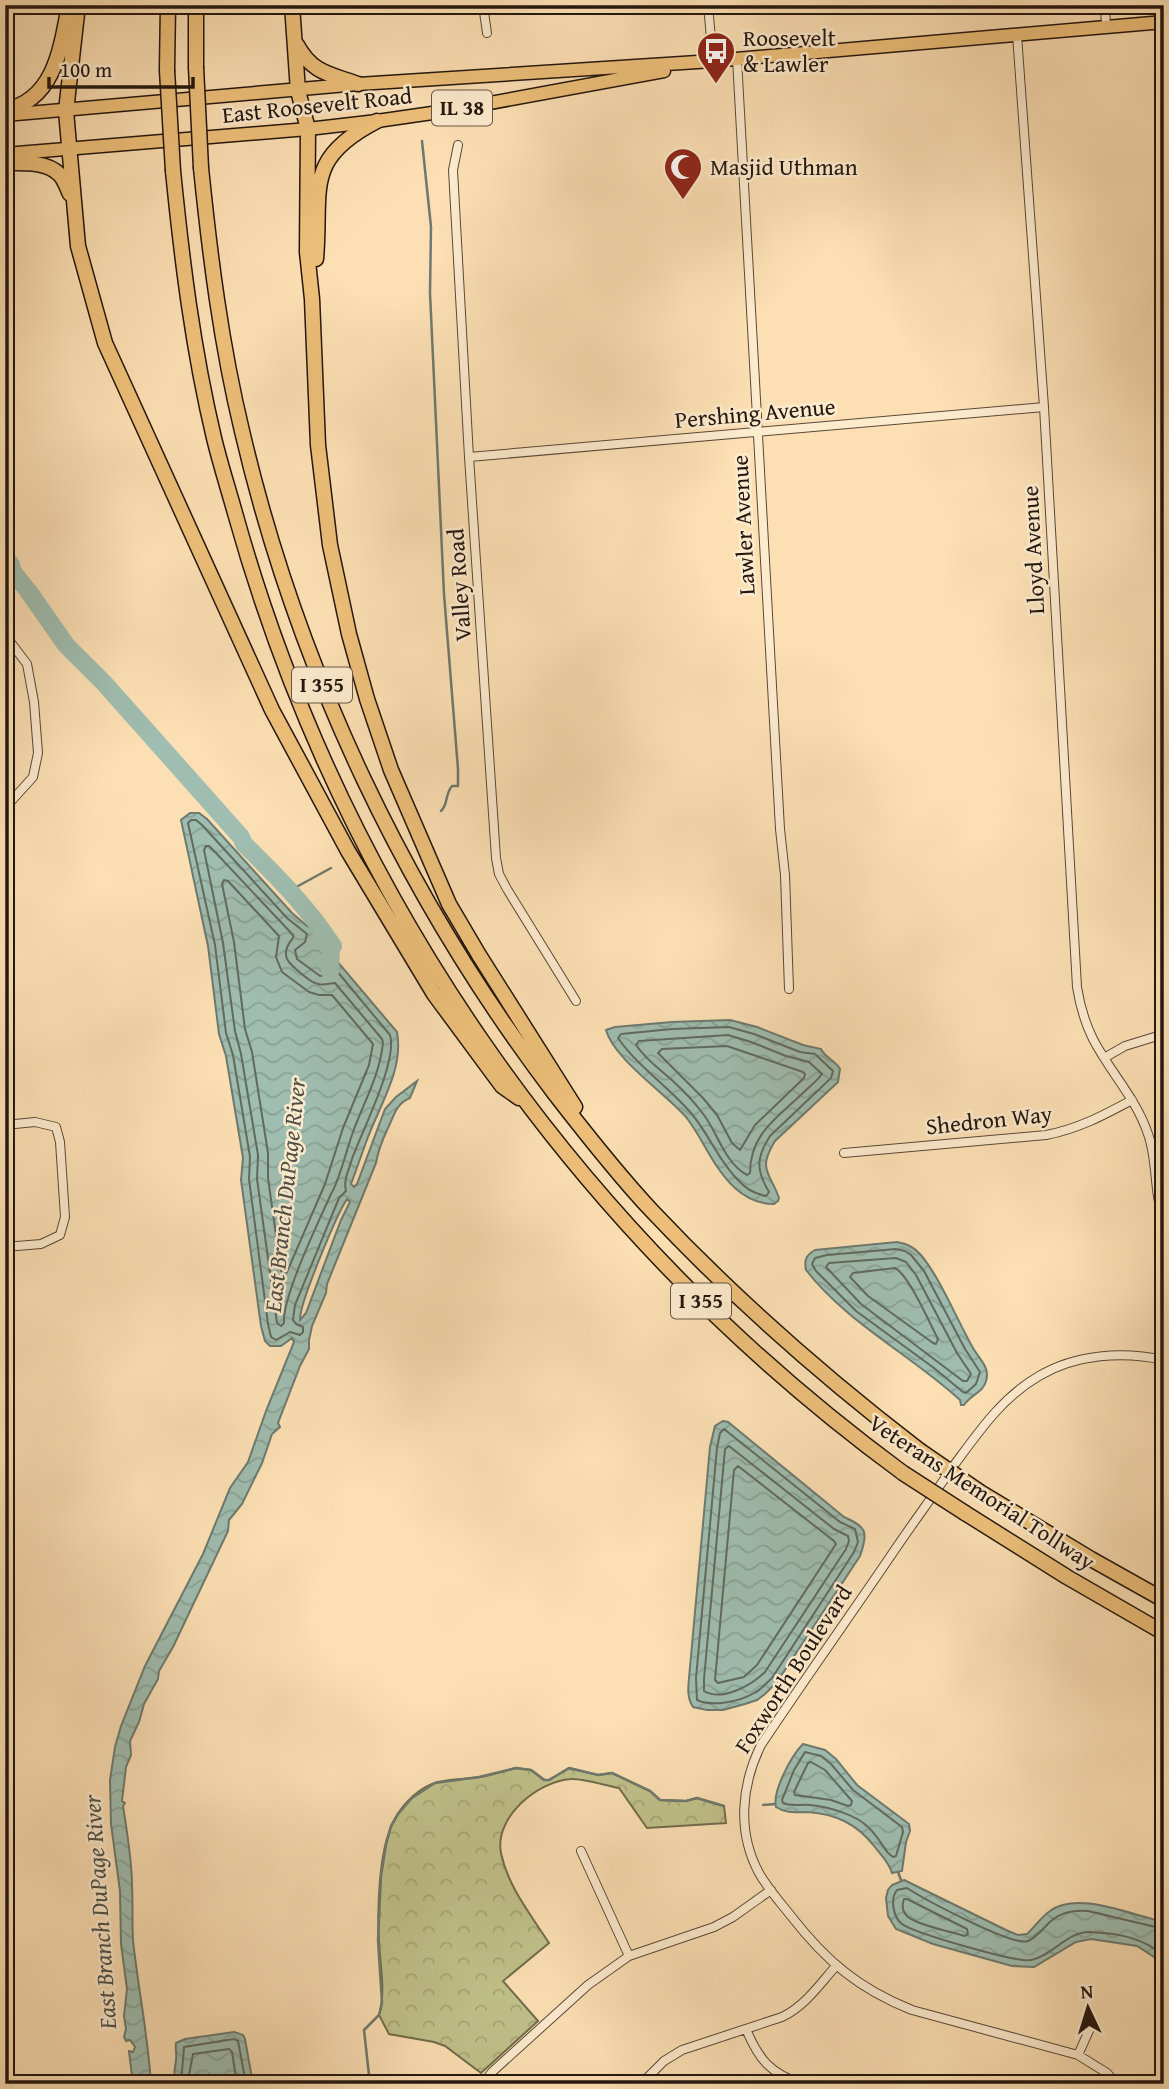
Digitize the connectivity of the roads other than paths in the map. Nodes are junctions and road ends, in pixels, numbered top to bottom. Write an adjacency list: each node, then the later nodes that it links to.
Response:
1 (69, 5): 18 (highway)
2 (78, 5): 19 (highway)
3 (168, 5): 39 (highway, Veterans Memorial Tollway / I 355, bridge)
4 (196, 5): 41 (highway, Veterans Memorial Tollway / I 355, bridge)
5 (292, 5): 13 (highway)
6 (483, 5): 11 (street)
7 (708, 5): 15 (street)
8 (1105, 5): 10 (street)
9 (1164, 22): 10 (main road, East Roosevelt Road / IL 38)
10 (1106, 27): 12 (main road, East Roosevelt Road / IL 38)
11 (487, 33)
12 (1017, 35): 14 (main road, East Roosevelt Road / IL 38); 29 (street, Lloyd Avenue)
13 (295, 39): 16 (highway); 17 (highway)
14 (737, 59): 15 (main road, East Roosevelt Road / IL 38); 30 (street, Lawler Avenue)
15 (713, 61): 16 (main road, East Roosevelt Road / IL 38); 21 (main road, East Roosevelt Road / IL 38)
16 (358, 84): 17 (main road, East Roosevelt Road / IL 38)
17 (298, 91): 19 (main road, East Roosevelt Road / IL 38); 22 (highway)
18 (5, 110)
19 (66, 111): 20 (main road, East Roosevelt Road / IL 38); 24 (highway)
20 (5, 115)
21 (377, 121): 22 (main road, East Roosevelt Road / IL 38); 28 (highway)
22 (308, 129): 24 (main road, East Roosevelt Road / IL 38); 28 (highway)
23 (458, 145): 31 (street, Valley Road)
24 (70, 150): 25 (main road, East Roosevelt Road / IL 38); 27 (highway)
25 (5, 153)
26 (5, 163): 27 (highway)
27 (74, 203): 39 (highway)
28 (312, 299): 41 (highway)
29 (1044, 407): 30 (street, Pershing Avenue); 37 (street, Lloyd Avenue)
30 (757, 432): 31 (street, Pershing Avenue); 34 (street, Lawler Avenue)
31 (469, 457): 35 (street, Valley Road)
32 (5, 635): 33 (street)
33 (5, 808)
34 (789, 989)
35 (576, 1001)
36 (1164, 1034): 37 (street)
37 (1104, 1058): 38 (street, Lloyd Avenue)
38 (1132, 1100): 42 (street, Shedron Way); 43 (street, Lloyd Avenue)
39 (526, 1103): 47 (highway, Veterans Memorial Tollway / I 355, bridge)
40 (5, 1125): 44 (street)
41 (593, 1142): 46 (highway, Veterans Memorial Tollway / I 355, bridge)
42 (844, 1153)
43 (1164, 1219)
44 (5, 1247)
45 (1164, 1360): 49 (street, Foxworth Boulevard)
46 (1164, 1600)
47 (1164, 1633)
48 (581, 1851): 50 (street)
49 (771, 1890): 50 (street); 51 (street, Foxworth Boulevard)
50 (629, 1956): 56 (street)
51 (836, 1966): 53 (street); 54 (street, Foxworth Boulevard)
52 (1092, 2024): 54 (street)
53 (746, 2029): 55 (street); 57 (street)
54 (1078, 2055): 58 (street, Foxworth Boulevard)
55 (645, 2082)
56 (483, 2084)
57 (802, 2084)
58 (1116, 2084)

